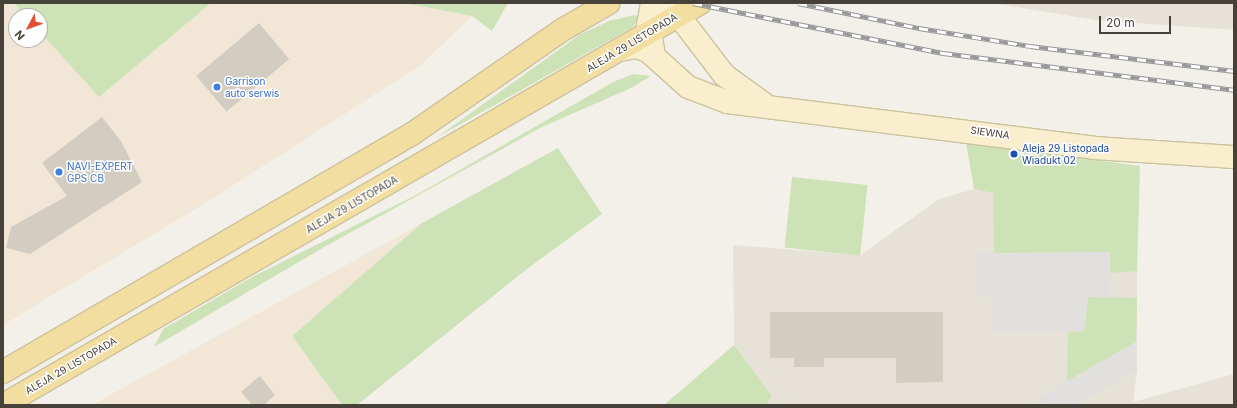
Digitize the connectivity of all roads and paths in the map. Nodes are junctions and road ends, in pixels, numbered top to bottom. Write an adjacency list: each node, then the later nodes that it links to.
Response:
1 (609, 3): 10 (main road)
2 (652, 3): 5 (street, SIEWNA)
3 (700, 3): 4 (main road, ALEJA 29 LISTOPADA)
4 (674, 9): 5 (main road, ALEJA 29 LISTOPADA); 8 (street, SIEWNA)
5 (649, 33): 6 (main road, ALEJA 29 LISTOPADA); 7 (street, SIEWNA)
6 (620, 50): 7 (street, SIEWNA); 11 (main road, ALEJA 29 LISTOPADA)
7 (657, 58): 8 (street, SIEWNA)
8 (769, 107): 9 (street, SIEWNA)
9 (1234, 157)
10 (3, 372)
11 (3, 405)

